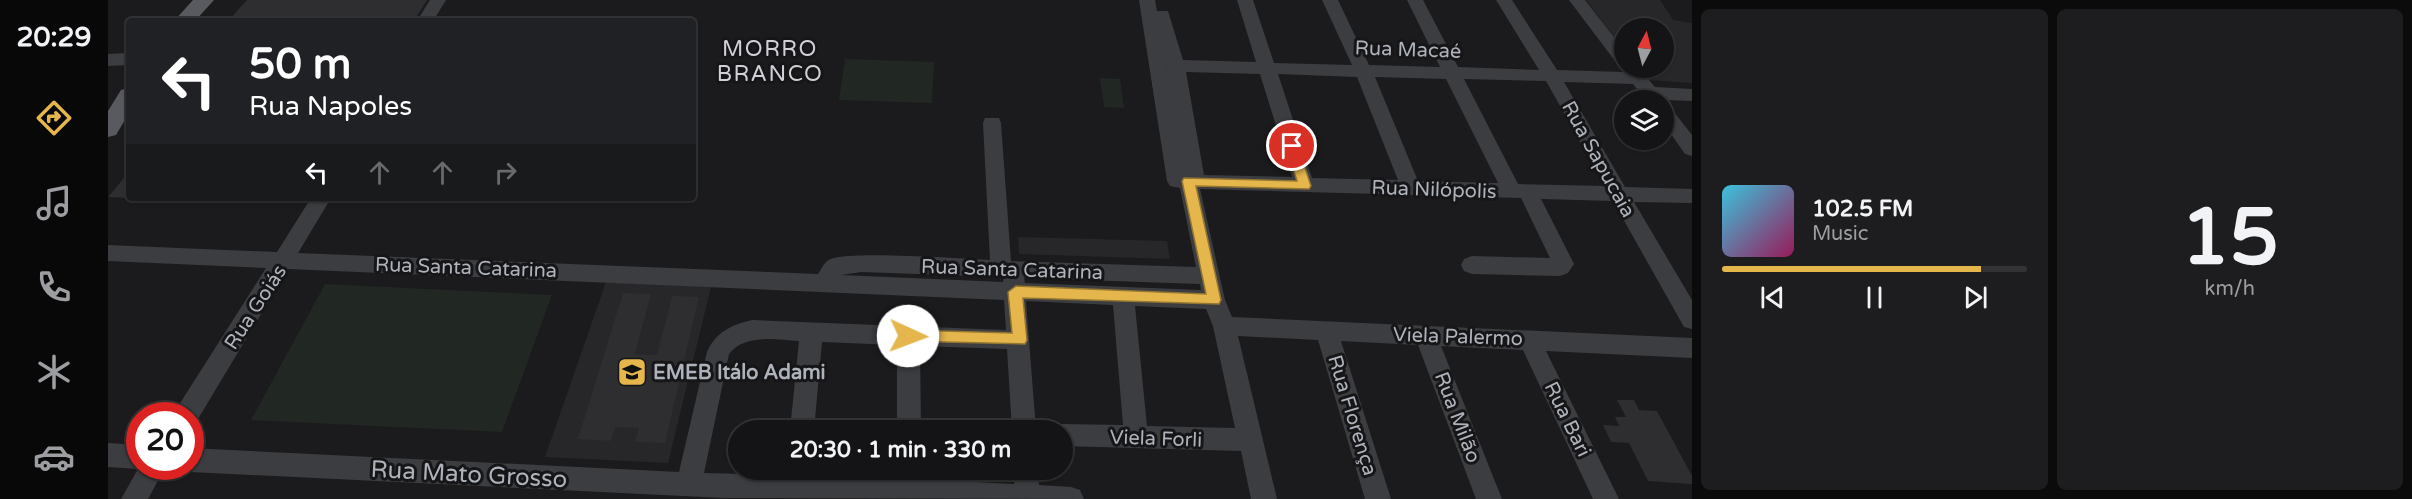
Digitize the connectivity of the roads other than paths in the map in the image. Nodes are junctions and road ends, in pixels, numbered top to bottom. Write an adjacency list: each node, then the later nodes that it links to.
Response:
1 (204, 0): 10 (main road)
2 (438, 0): 11 (street)
3 (1147, 0): 19 (street)
4 (1159, 0): 19 (street)
5 (1245, 0): 15 (street)
6 (1330, 0): 16 (street)
7 (1415, 0): 17 (street)
8 (1504, 0): 20 (street, Rua Sapucaia)
9 (1577, 0): 12 (street)
10 (187, 18)
11 (427, 18)
12 (1614, 48)
13 (126, 59): 14 (street)
14 (108, 60)
15 (1267, 67): 16 (street, Rua Macaé); 19 (street, Rua Macaé); 31 (street)
16 (1364, 70): 17 (street, Rua Macaé); 32 (street)
17 (1452, 73): 20 (street, Rua Macaé); 33 (street)
18 (1614, 73): 20 (street, Rua Macaé)
19 (1171, 75): 30 (street)
20 (1551, 75): 34 (street, Rua Sapucaia)
21 (1638, 78): 22 (street)
22 (1647, 90)
23 (1692, 95): 24 (street)
24 (1674, 96)
25 (126, 100): 28 (main road)
26 (992, 123): 40 (street)
27 (1674, 125): 29 (street)
28 (108, 129)
29 (1692, 149)
30 (1187, 181): 31 (street, Rua Nilópolis); 41 (street)
31 (1305, 186): 32 (street, Rua Nilópolis)
32 (1411, 188): 33 (street, Rua Nilópolis)
33 (1520, 191): 34 (street, Rua Nilópolis); 39 (street)
34 (1618, 194): 35 (street, Rua Nilópolis); 46 (street, Rua Sapucaia)
35 (1692, 196)
36 (319, 201): 38 (street, Rua Goiás)
37 (108, 253): 38 (street, Rua Santa Catarina)
38 (286, 259): 42 (street, Rua Santa Catarina); 55 (street, Rua Goiás)
39 (1472, 265)
40 (1007, 268): 41 (street, Rua Santa Catarina); 42 (street, Rua Santa Catarina); 43 (street)
41 (1209, 276): 45 (street)
42 (825, 282): 43 (street, Rua Santa Catarina)
43 (1016, 292): 44 (street, Rua Santa Catarina); 53 (street)
44 (1123, 295): 45 (street, Rua Santa Catarina); 60 (street)
45 (1214, 300): 47 (street)
46 (1692, 320)
47 (1224, 326): 48 (street, Viela Palermo); 61 (street)
48 (1327, 331): 51 (street, Viela Palermo); 76 (street, Rua Florença)
49 (811, 333): 50 (street); 56 (street); 69 (street)
50 (908, 336): 53 (street); 57 (street)
51 (1426, 336): 52 (street, Viela Palermo); 77 (street, Rua Milão)
52 (1529, 339): 54 (street, Viela Palermo); 78 (street, Rua Bari)
53 (1020, 340): 58 (street)
54 (1692, 348)
55 (195, 402)
56 (803, 420)
57 (909, 420)
58 (1024, 420)
59 (1073, 435): 60 (street, Viela Forli)
60 (1136, 437): 61 (street, Viela Forli)
61 (1250, 440): 75 (street)
62 (108, 455): 63 (street)
63 (126, 456)
64 (204, 461): 70 (street, Rua Mato Grosso)
65 (146, 480): 73 (street)
66 (792, 480): 71 (street, Rua Mato Grosso)
67 (910, 480): 72 (street, Rua Mato Grosso)
68 (1026, 480): 72 (street)
69 (689, 484): 70 (street, Rua Mato Grosso); 71 (street, Rua Mato Grosso)
70 (658, 491)
71 (723, 493)
72 (1027, 498): 74 (street, Rua Mato Grosso)
73 (134, 499)
74 (1071, 499)
75 (1264, 499)
76 (1378, 499)
77 (1489, 499)
78 (1606, 499)

